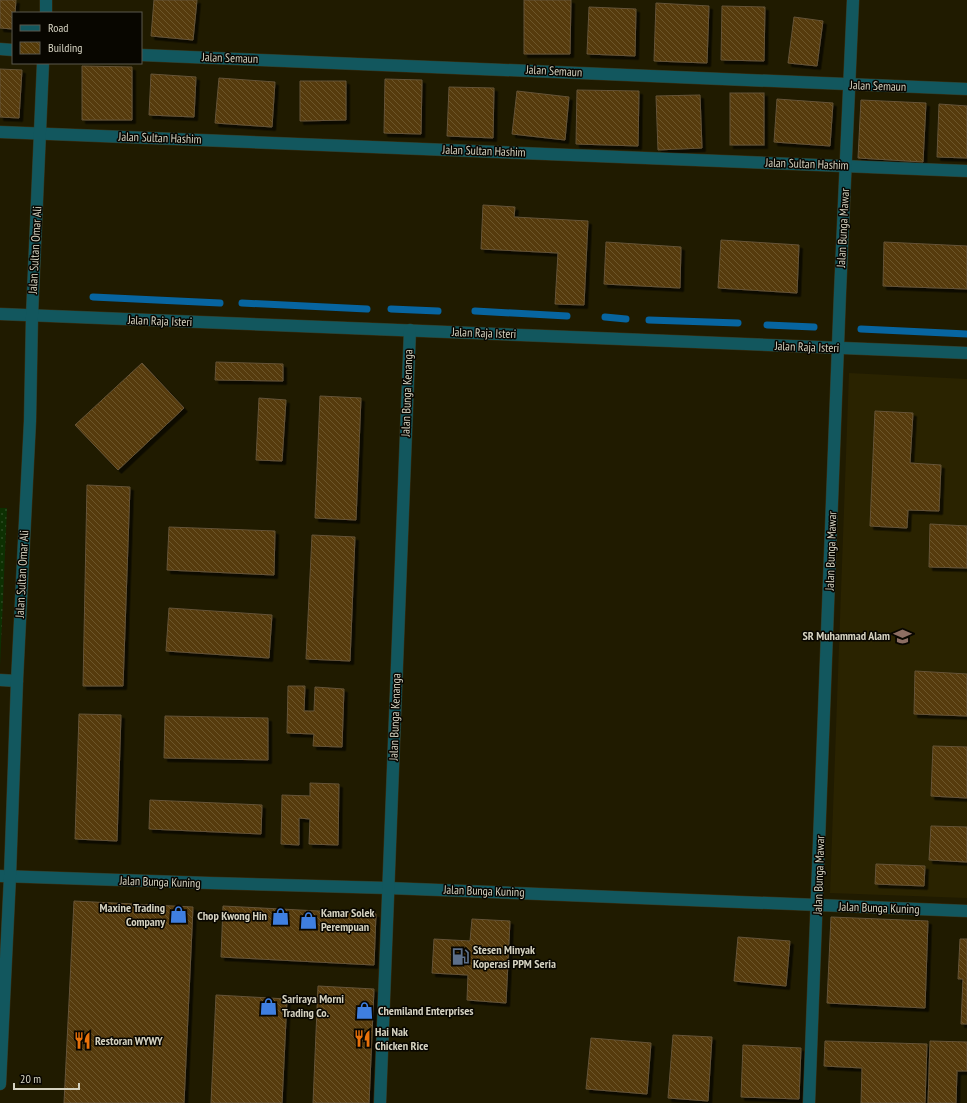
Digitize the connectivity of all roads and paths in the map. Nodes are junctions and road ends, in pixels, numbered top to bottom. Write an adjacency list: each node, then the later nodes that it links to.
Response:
1 (46, 0): 3 (street)
2 (853, 0): 8 (street, Jalan Bunga Mawar)
3 (46, 12)
4 (0, 49): 5 (street)
5 (12, 50)
6 (142, 55): 8 (street, Jalan Semaun)
7 (43, 64): 11 (street, Jalan Sultan Omar Ali)
8 (850, 85): 9 (street, Jalan Semaun); 12 (street, Jalan Bunga Mawar)
9 (967, 89)
10 (0, 132): 11 (street, Jalan Sultan Hashim)
11 (40, 133): 12 (street, Jalan Sultan Hashim); 15 (street, Jalan Sultan Omar Ali)
12 (846, 166): 13 (street, Jalan Sultan Hashim); 17 (street, Jalan Bunga Mawar)
13 (967, 171)
14 (0, 314): 15 (street, Jalan Raja Isteri)
15 (32, 316): 16 (street, Jalan Raja Isteri); 20 (street, Jalan Sultan Omar Ali)
16 (410, 330): 17 (street, Jalan Raja Isteri); 22 (street, Jalan Bunga Kenanga)
17 (838, 348): 18 (street, Jalan Raja Isteri); 23 (street, Jalan Bunga Mawar)
18 (967, 353)
19 (0, 680): 20 (street)
20 (17, 681): 21 (street, Jalan Sultan Omar Ali)
21 (5, 876): 22 (street, Jalan Bunga Kuning); 25 (street, Jalan Sultan Omar Ali)
22 (388, 888): 23 (street, Jalan Bunga Kuning); 26 (street, Jalan Bunga Kenanga)
23 (818, 905): 24 (street, Jalan Bunga Kuning); 27 (street, Jalan Bunga Mawar)
24 (967, 911)
25 (0, 1084)
26 (380, 1103)
27 (809, 1103)

